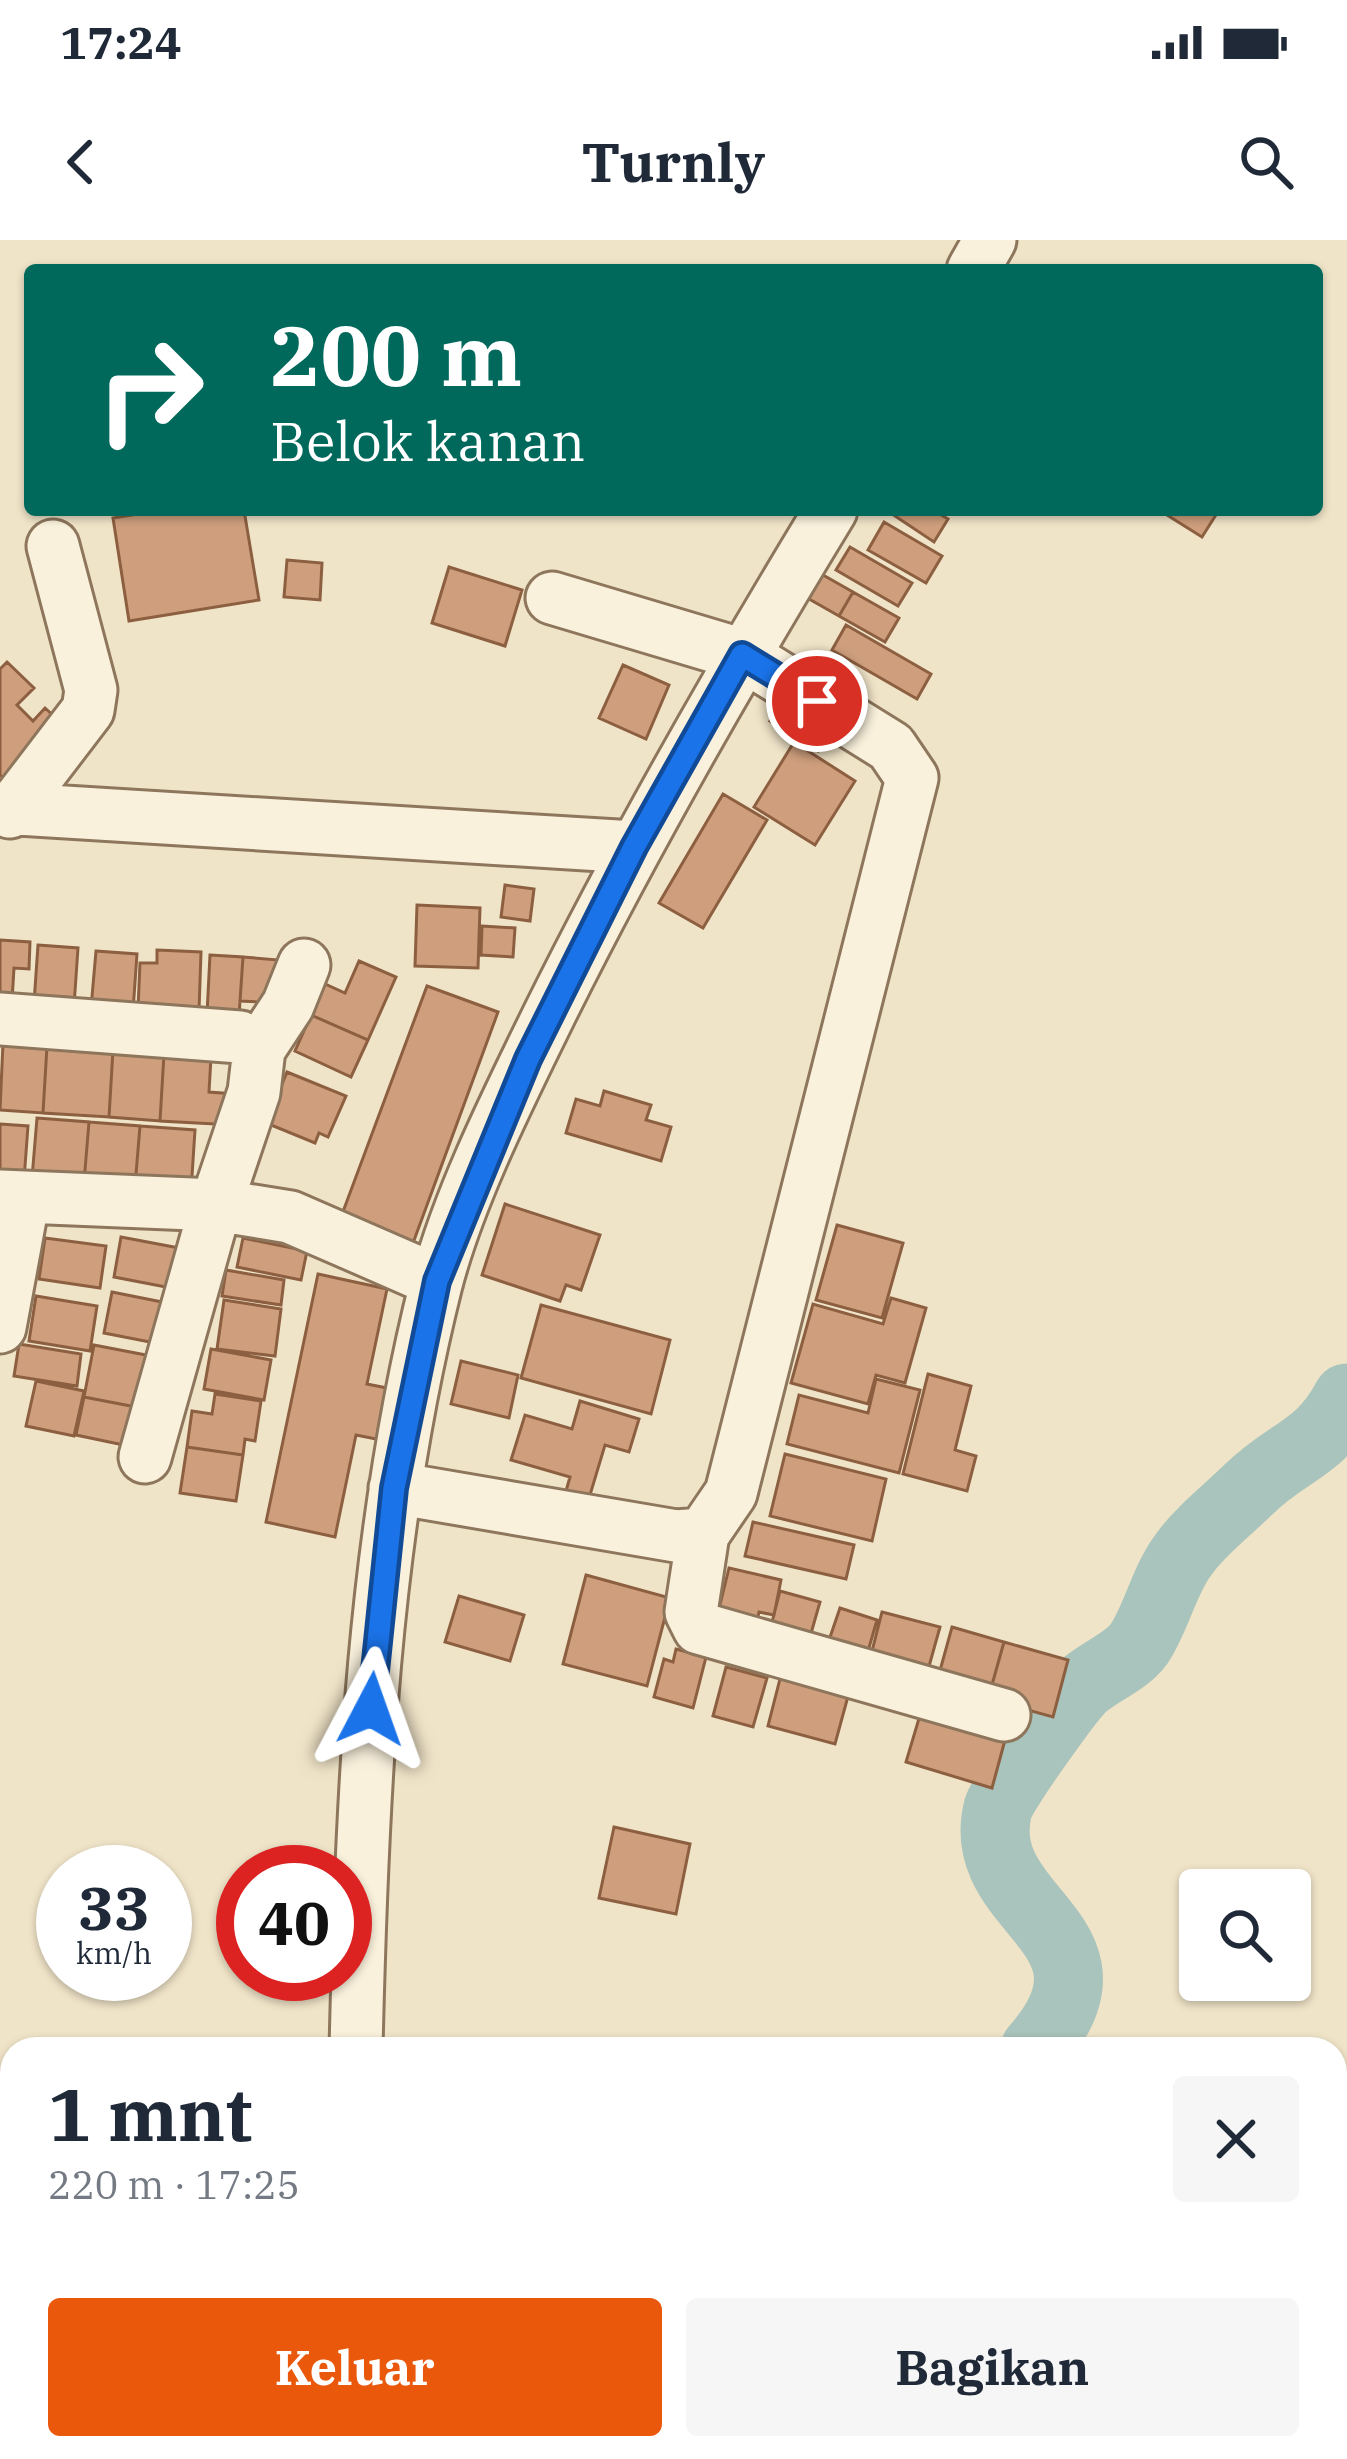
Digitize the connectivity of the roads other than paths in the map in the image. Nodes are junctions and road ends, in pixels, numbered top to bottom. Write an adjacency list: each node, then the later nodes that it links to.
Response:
1 (827, 516): 4 (street)
2 (52, 546): 5 (street)
3 (552, 598): 4 (street)
4 (742, 655): 6 (street); 16 (street)
5 (5, 810): 6 (street)
6 (634, 847): 12 (street)
7 (304, 965): 9 (street)
8 (0, 1019): 9 (street)
9 (259, 1049): 11 (street)
10 (12, 1196): 11 (street); 13 (street)
11 (216, 1205): 12 (street); 14 (street)
12 (437, 1281): 15 (street)
13 (0, 1328)
14 (145, 1457)
15 (394, 1488): 16 (street); 18 (street)
16 (703, 1534): 17 (street)
17 (1004, 1715)
18 (357, 2037)

